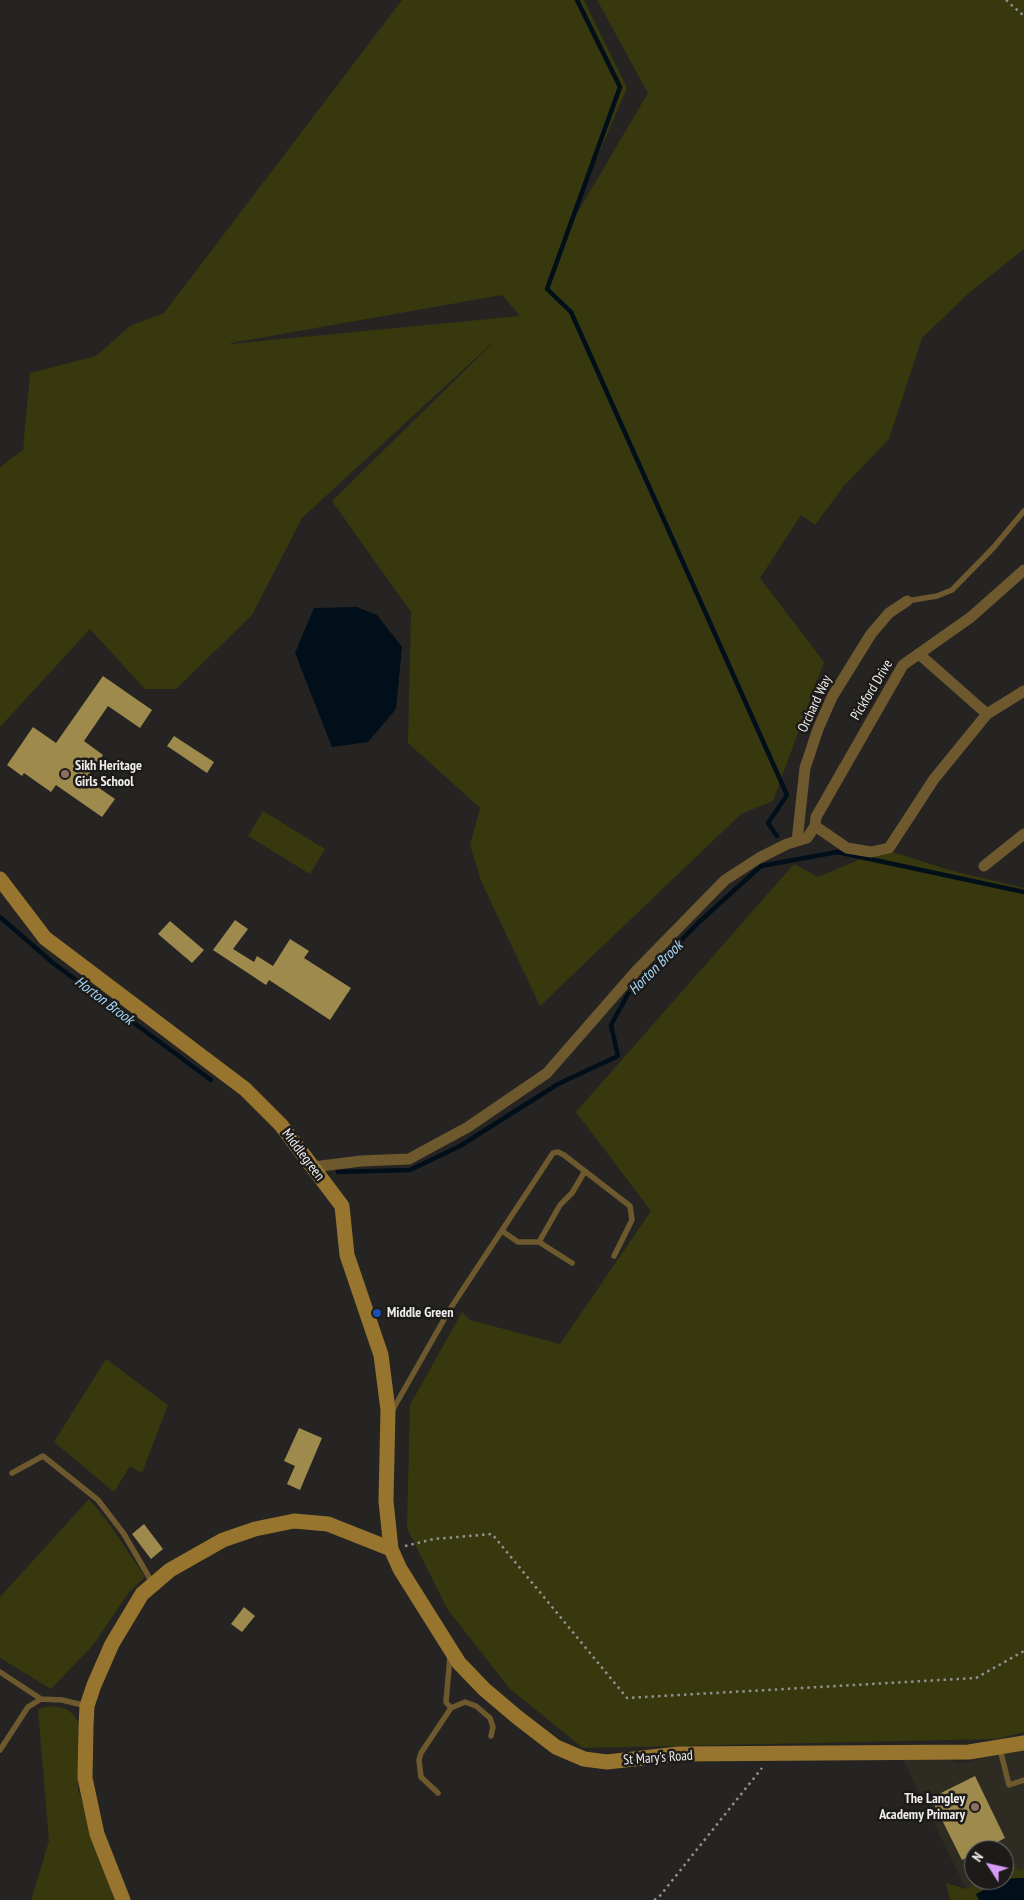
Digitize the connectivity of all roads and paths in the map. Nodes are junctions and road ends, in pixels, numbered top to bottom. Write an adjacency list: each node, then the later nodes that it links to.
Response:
1 (1006, 0): 2 (path)
2 (1024, 16)
3 (1024, 511): 5 (lane)
4 (1024, 570): 6 (street, Pickford Drive)
5 (907, 601): 11 (street, Orchard Way)
6 (918, 654): 8 (street); 9 (street, Pickford Drive)
7 (1024, 691): 8 (street)
8 (987, 714): 9 (street)
9 (815, 826): 11 (street, Pickford Drive)
10 (1024, 834): 12 (street)
11 (802, 839): 14 (street)
12 (984, 866)
13 (0, 879): 14 (street, Middlegreen)
14 (312, 1168): 20 (street, Middlegreen)
15 (585, 1171): 16 (lane); 17 (lane); 18 (lane)
16 (502, 1231): 17 (lane); 20 (lane)
17 (539, 1242): 19 (lane)
18 (614, 1256)
19 (572, 1263)
20 (388, 1419): 22 (street, Middlegreen)
21 (12, 1473): 23 (lane)
22 (391, 1549): 23 (street); 24 (street, St Mary's Road); 25 (path)
23 (153, 1584): 28 (street)
24 (450, 1651): 29 (lane); 34 (street, St Mary's Road)
25 (1024, 1651)
26 (0, 1672): 27 (lane)
27 (41, 1699): 28 (lane); 33 (lane)
28 (88, 1706): 37 (street)
29 (451, 1708): 30 (lane); 36 (lane)
30 (491, 1736)
31 (1024, 1743): 32 (street, St Mary's Road)
32 (1000, 1749): 34 (street, St Mary's Road); 35 (lane)
33 (0, 1750)
34 (773, 1754): 38 (path)
35 (1024, 1780)
36 (438, 1793)
37 (124, 1900)
38 (654, 1900)

